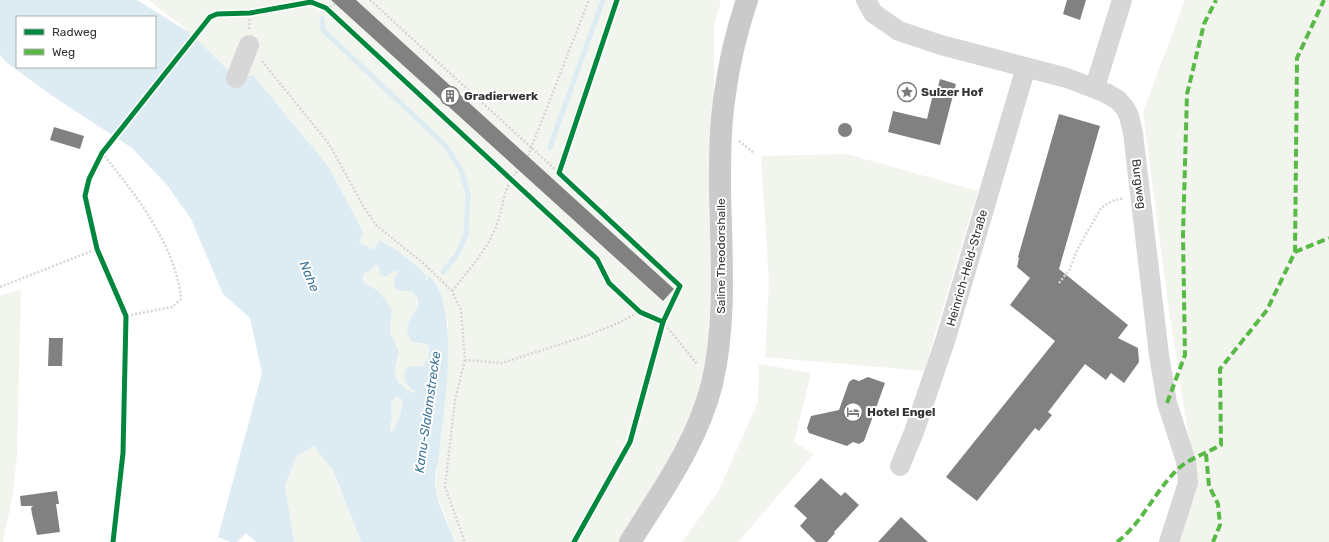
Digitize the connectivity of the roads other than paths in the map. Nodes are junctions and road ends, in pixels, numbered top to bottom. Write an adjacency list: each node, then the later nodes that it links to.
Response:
1 (747, 0): 9 (main road, Saline Theodorshalle)
2 (866, 0): 5 (street, Burgweg)
3 (1122, 0): 7 (street)
4 (249, 46): 6 (street)
5 (1026, 67): 7 (street, Burgweg); 8 (street, Heinrich-Held-Straße)
6 (236, 78)
7 (1094, 87): 10 (street, Burgweg)
8 (900, 466)
9 (630, 542)
10 (1170, 542)

